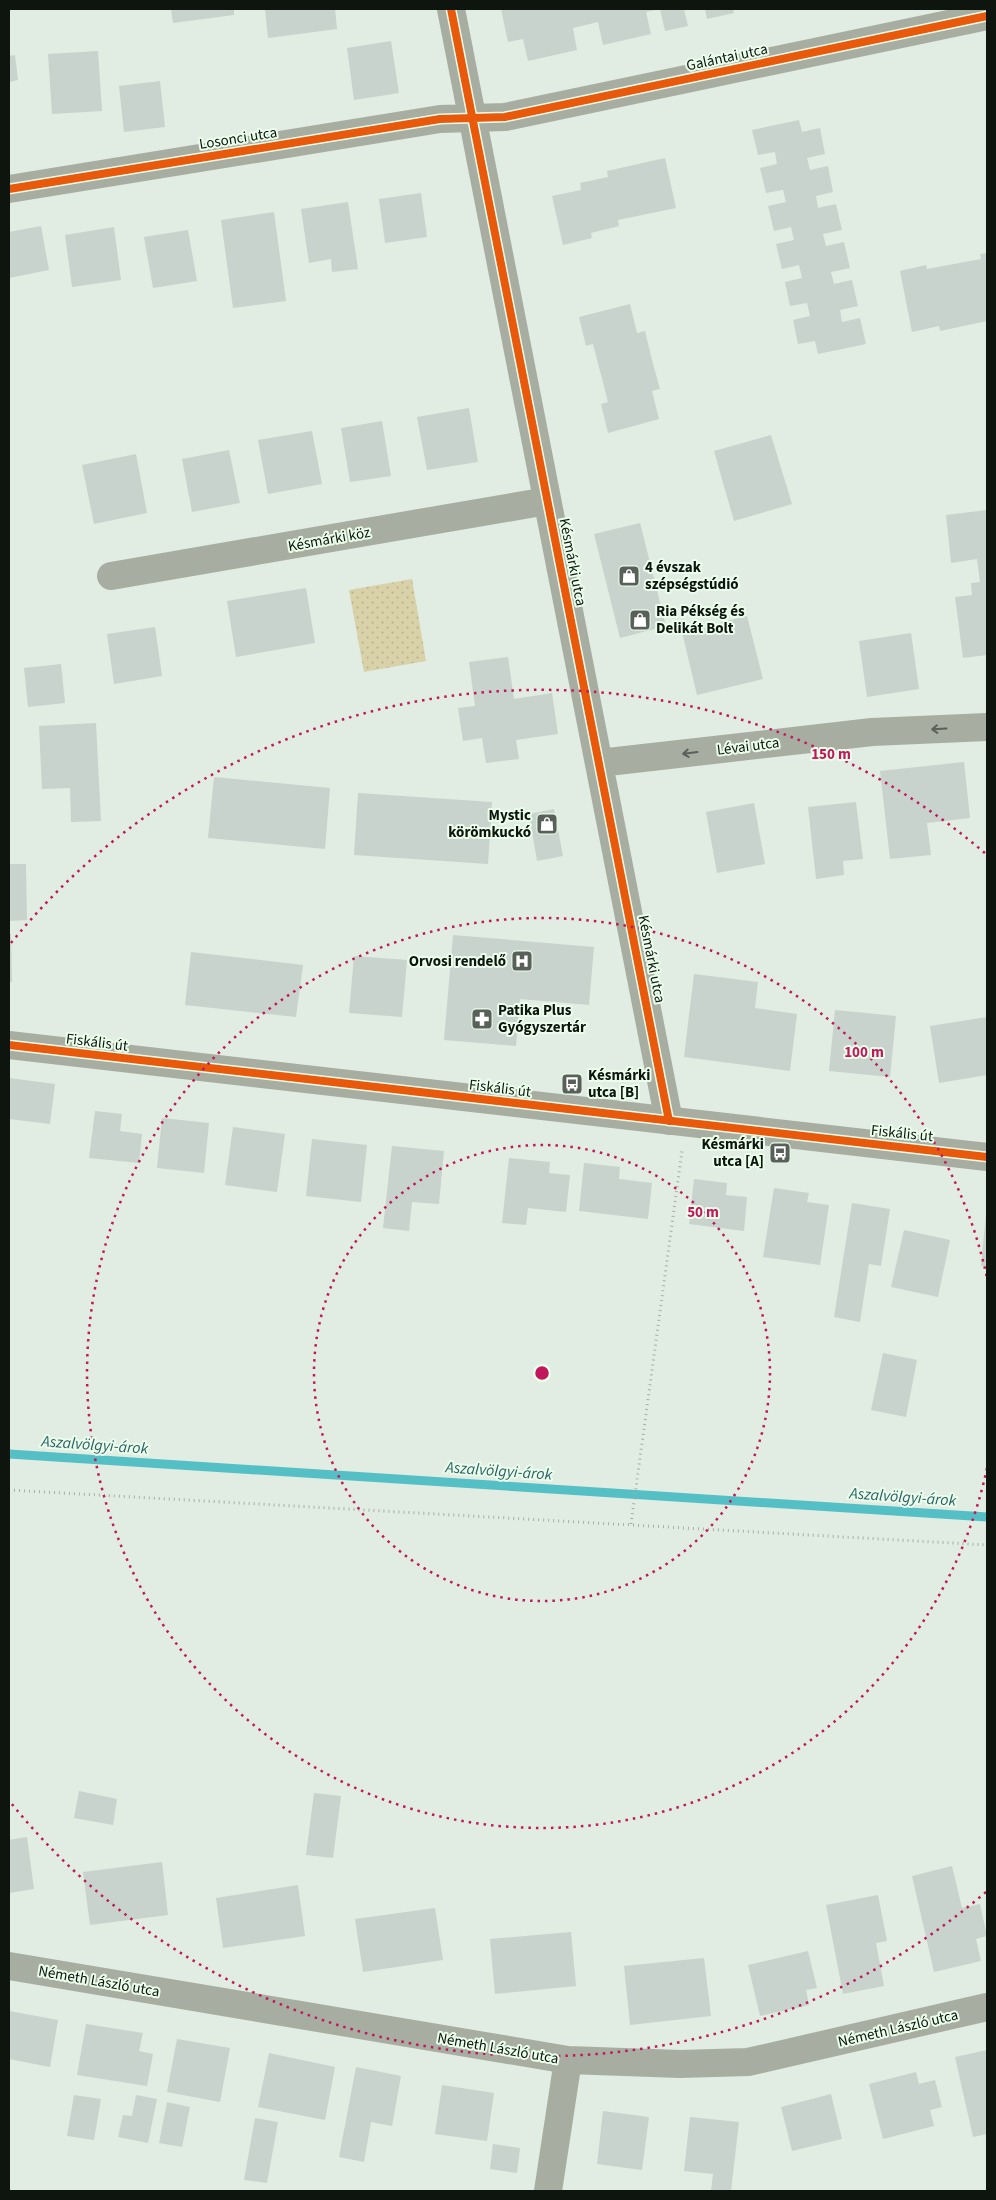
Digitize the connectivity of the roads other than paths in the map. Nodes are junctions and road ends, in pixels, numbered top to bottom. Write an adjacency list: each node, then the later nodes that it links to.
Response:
1 (451, 9): 3 (street, Késmárki utca)
2 (987, 16): 3 (street, Galántai utca)
3 (471, 118): 4 (street, Losonci utca); 5 (street, Késmárki utca)
4 (9, 189)
5 (547, 501): 6 (street, Késmárki köz); 8 (street, Késmárki utca)
6 (111, 576)
7 (987, 726): 8 (street, Lévai utca, one-way to 8)
8 (599, 763): 10 (street, Késmárki utca)
9 (9, 1045): 10 (street, Fiskális út)
10 (678, 1122): 11 (street, Fiskális út)
11 (987, 1157)
12 (9, 1966): 14 (street, Németh László utca)
13 (987, 2007): 14 (street, Németh László utca)
14 (568, 2060): 15 (street)
15 (548, 2191)

